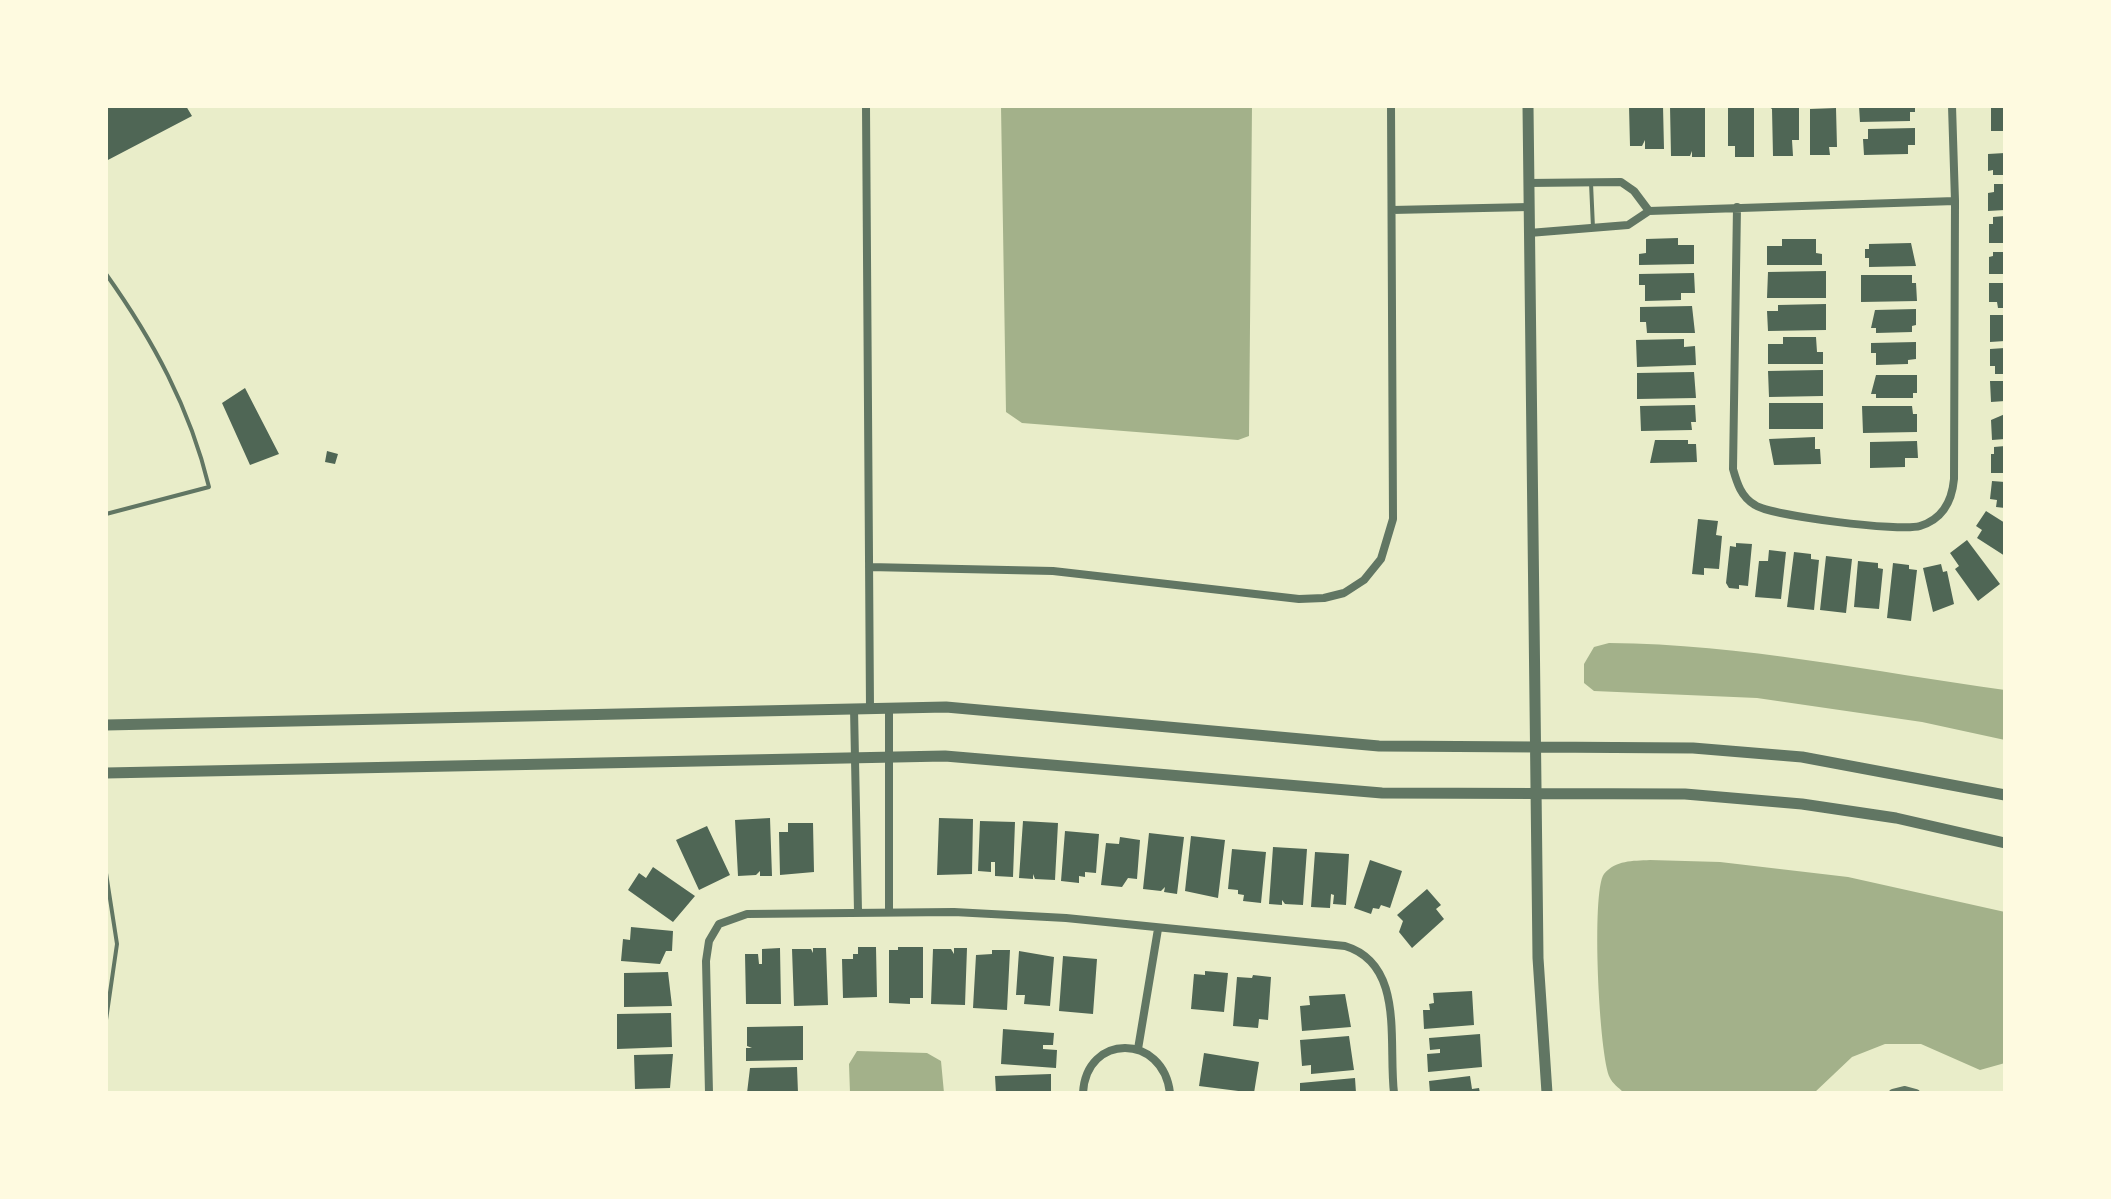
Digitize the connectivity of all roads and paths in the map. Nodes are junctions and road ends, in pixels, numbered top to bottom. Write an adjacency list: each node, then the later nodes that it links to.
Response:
1 (866, 106): 16 (street)
2 (1391, 106): 10 (street)
3 (1528, 106): 5 (street)
4 (1952, 106): 7 (street)
5 (1528, 183): 6 (street); 8 (street)
6 (1591, 183): 11 (street); 12 (lane)
7 (1955, 201): 9 (street); 9 (street)
8 (1529, 207): 10 (street); 13 (street)
9 (1737, 207): 11 (street)
10 (1392, 210): 16 (street)
11 (1649, 211): 12 (street)
12 (1593, 228): 13 (street)
13 (1529, 233): 21 (street)
14 (106, 274): 15 (lane)
15 (106, 514)
16 (869, 567): 18 (street)
17 (854, 708): 18 (street); 20 (street); 23 (street)
18 (870, 708): 19 (street)
19 (889, 708): 21 (street); 22 (street)
20 (106, 725)
21 (1535, 747): 25 (street); 26 (street)
22 (889, 755): 23 (street); 25 (street); 30 (street)
23 (856, 756): 24 (street); 29 (street)
24 (106, 773)
25 (1536, 793): 27 (street); 40 (street)
26 (2005, 795)
27 (2005, 843)
28 (106, 873): 31 (lane)
29 (858, 912): 30 (street); 36 (street)
30 (889, 912): 32 (street)
31 (114, 925): 33 (lane); 34 (lane)
32 (1158, 929): 35 (street); 39 (street)
33 (106, 930)
34 (106, 1020)
35 (1138, 1049): 37 (street); 38 (street)
36 (709, 1093)
37 (1083, 1093)
38 (1170, 1093)
39 (1394, 1093)
40 (1547, 1093)
41 (1893, 1093): 42 (street)
42 (1916, 1093)

